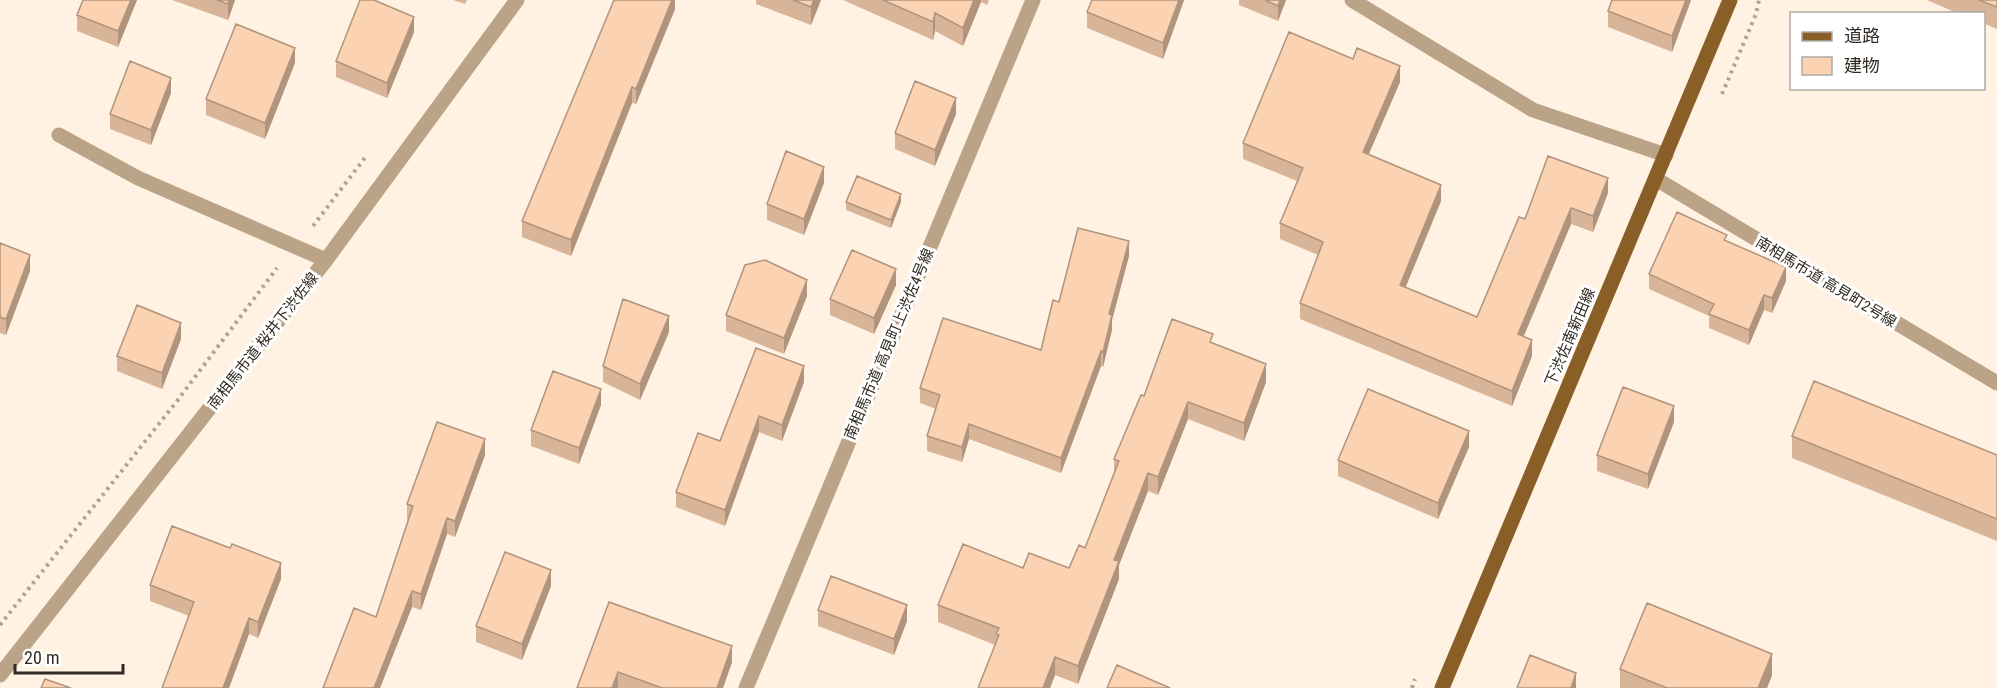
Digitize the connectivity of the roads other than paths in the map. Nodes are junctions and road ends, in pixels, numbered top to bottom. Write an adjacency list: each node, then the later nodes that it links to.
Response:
1 (517, 0): 8 (street, 南相馬市道 桜井下渋佐線)
2 (1033, 0): 11 (street, 南相馬市道 高見町上渋佐4号線)
3 (1352, 0): 6 (street)
4 (1730, 0): 6 (main road, 下渋佐南新田線)
5 (59, 135): 8 (street)
6 (1666, 155): 7 (main road, 下渋佐南新田線)
7 (1656, 179): 9 (street, 南相馬市道 高見町2号線); 12 (main road, 下渋佐南新田線)
8 (326, 260): 10 (street, 南相馬市道 桜井下渋佐線)
9 (1997, 383)
10 (0, 675)
11 (746, 688)
12 (1442, 688)

